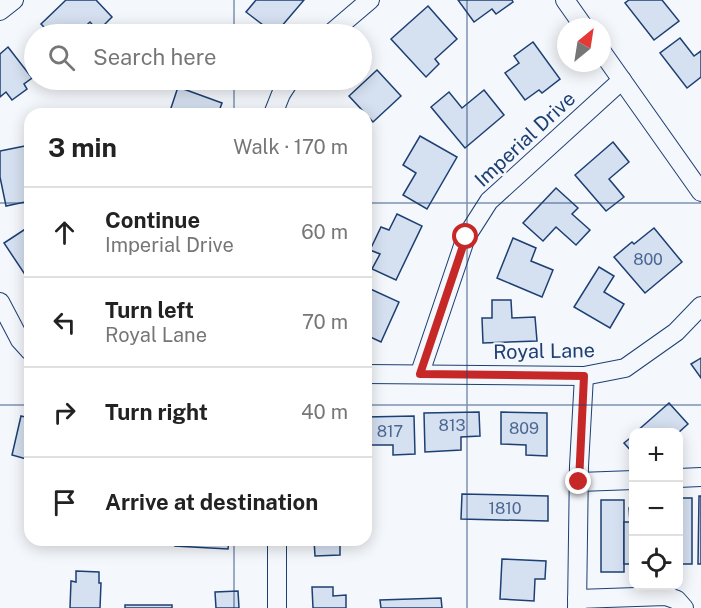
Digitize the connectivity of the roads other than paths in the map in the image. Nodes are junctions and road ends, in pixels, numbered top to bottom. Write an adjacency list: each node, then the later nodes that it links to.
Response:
1 (14, 0): 4 (street)
2 (370, 0): 6 (street)
3 (565, 0): 5 (street)
4 (0, 11)
5 (578, 18)
6 (342, 24)
7 (611, 65): 8 (street)
8 (622, 80): 11 (street); 16 (street, Imperial Drive)
9 (284, 90): 10 (street)
10 (275, 108)
11 (701, 192)
12 (0, 302): 14 (street)
13 (701, 306): 17 (street, Royal Lane)
14 (24, 344)
15 (372, 374): 16 (street, Royal Lane)
16 (420, 374): 17 (street, Royal Lane)
17 (584, 376): 21 (street)
18 (701, 477): 19 (street)
19 (683, 478)
20 (629, 480): 21 (street)
21 (579, 482): 23 (street)
22 (277, 546): 24 (street)
23 (577, 603): 25 (street)
24 (277, 608)
25 (684, 608)

